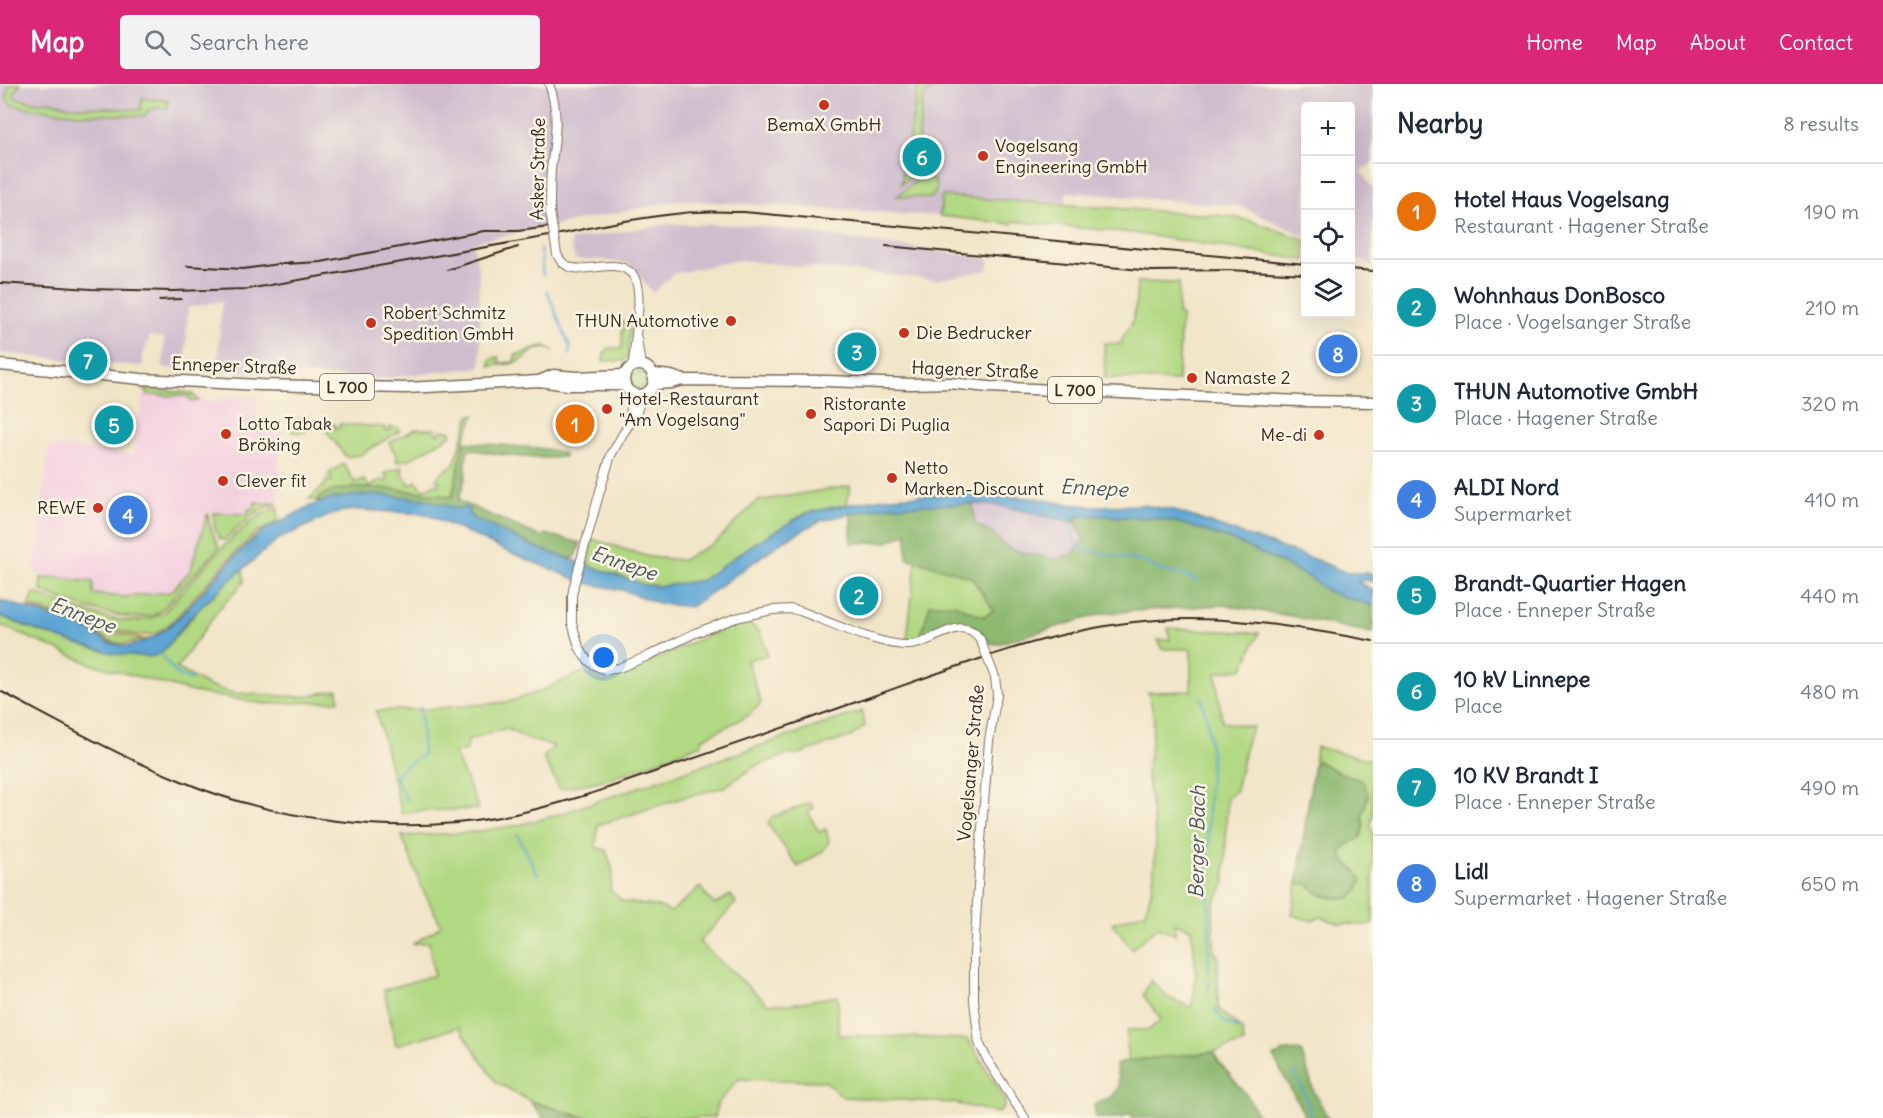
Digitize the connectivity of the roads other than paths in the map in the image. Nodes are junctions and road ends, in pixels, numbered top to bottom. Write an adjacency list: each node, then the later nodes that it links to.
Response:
1 (549, 84): 3 (street, Asker Straße, bridge)
2 (0, 365): 5 (main road, Enneper Straße / L 700)
3 (637, 365): 4 (main road, Hagener Straße / L 700); 5 (main road)
4 (653, 379): 5 (main road); 6 (main road, Hagener Straße / L 700)
5 (631, 387): 7 (street, Vogelsanger Straße, bridge)
6 (1373, 402)
7 (1025, 1118)

